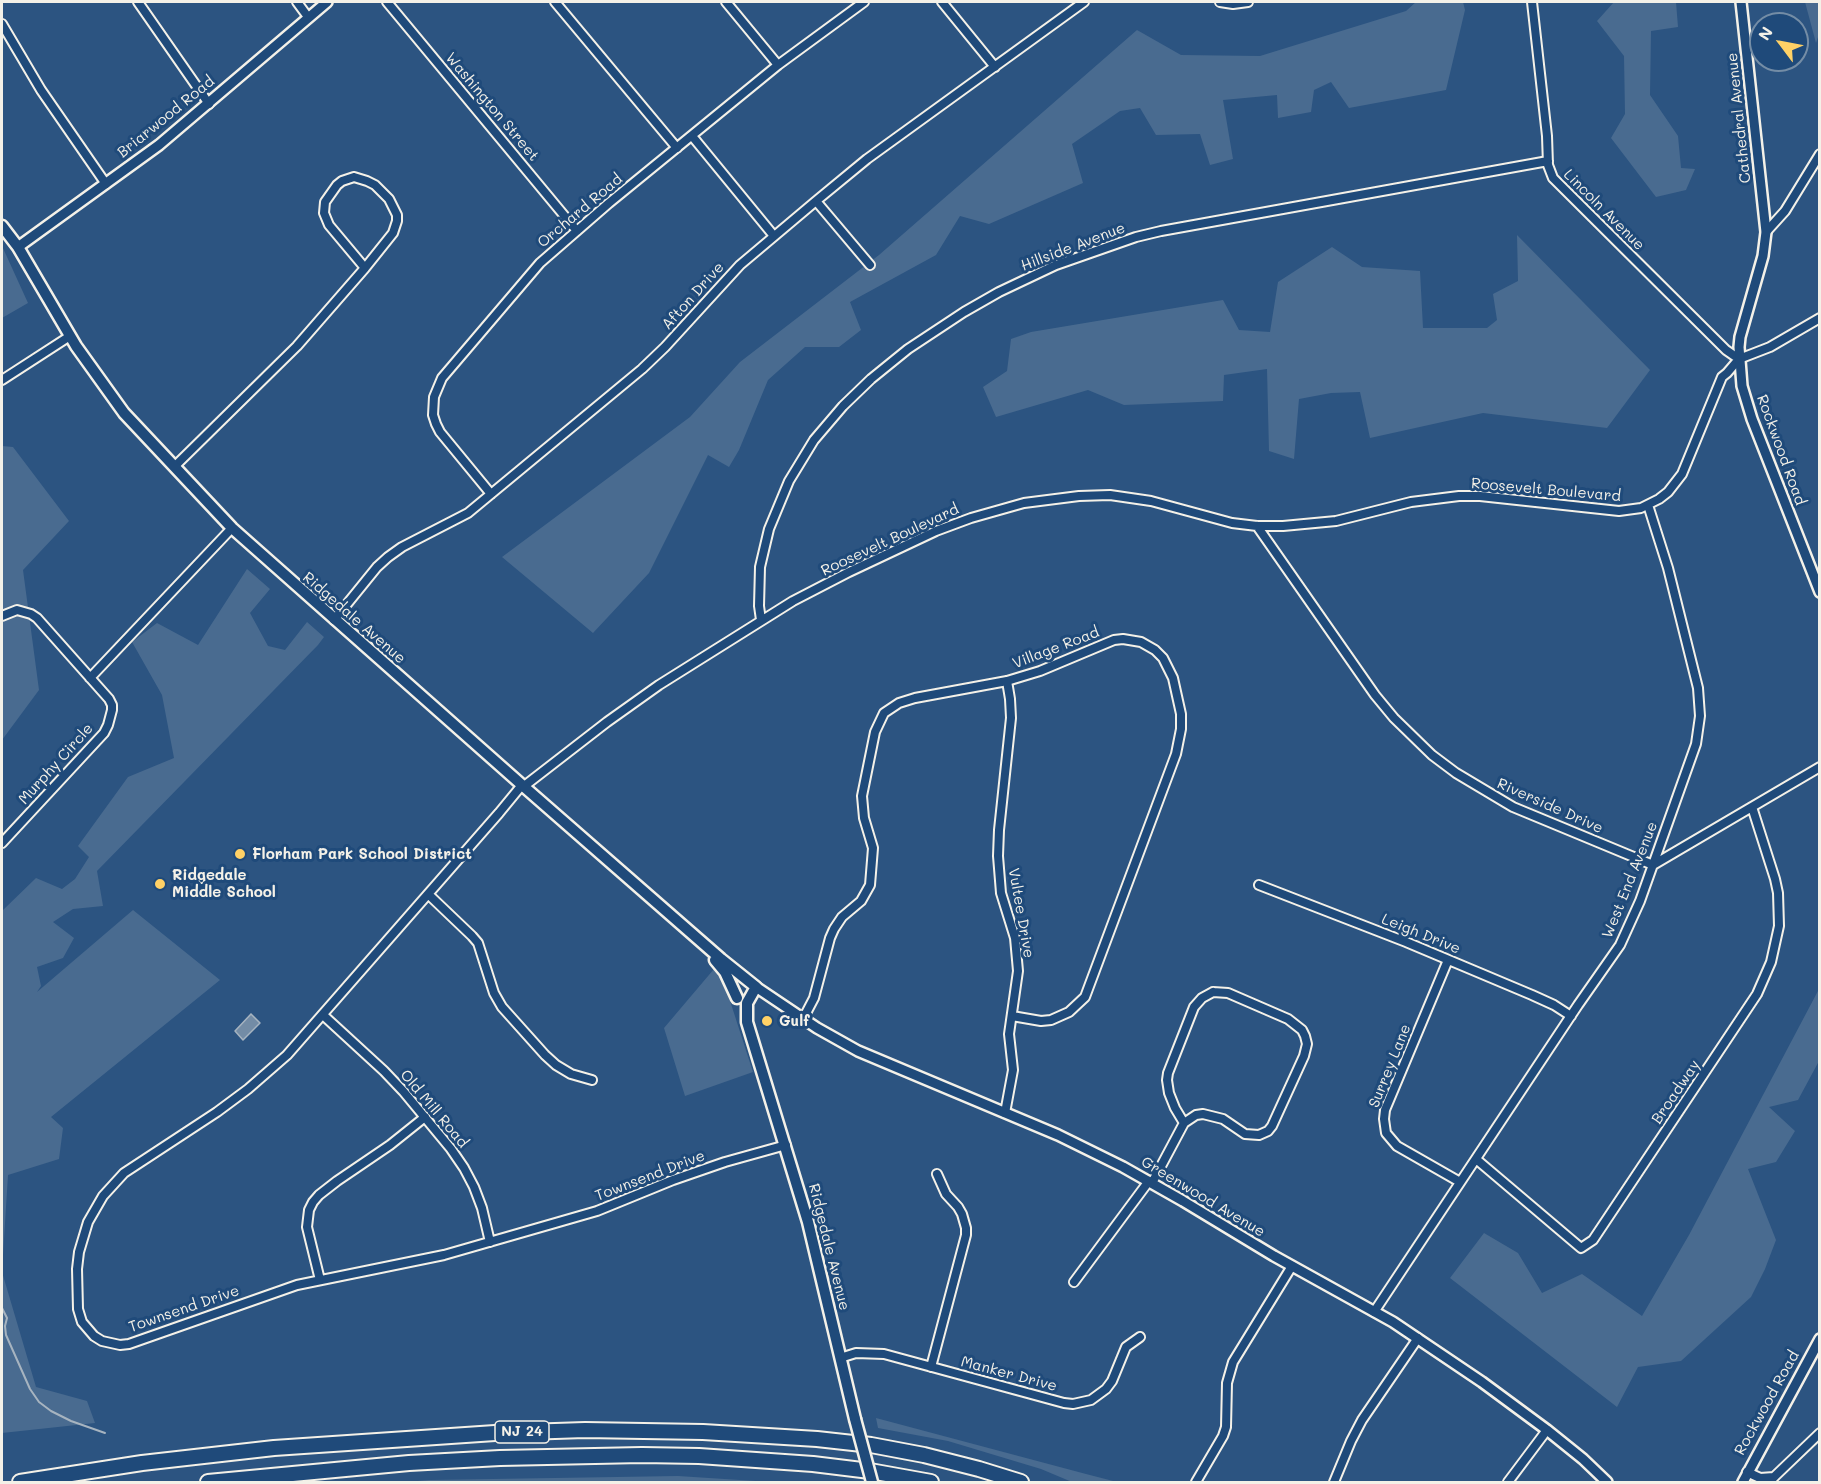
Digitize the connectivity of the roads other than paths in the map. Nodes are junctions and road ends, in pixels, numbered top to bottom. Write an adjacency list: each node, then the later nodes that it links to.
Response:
1 (138, 2): 18 (street)
2 (297, 2): 14 (street)
3 (327, 2): 14 (street, Briarwood Road)
4 (387, 2): 26 (street, Washington Street)
5 (555, 2): 20 (street)
6 (726, 2): 16 (street)
7 (864, 2): 16 (street, Orchard Road)
8 (942, 2): 17 (street)
9 (1084, 2): 17 (street, Afton Drive)
10 (1220, 2): 11 (street)
11 (1248, 2)
12 (1532, 2): 22 (street, Lincoln Avenue)
13 (1741, 2): 27 (street, Cathedral Avenue)
14 (308, 17): 18 (street, Briarwood Road)
15 (2, 24): 23 (street)
16 (778, 66): 19 (street, Orchard Road)
17 (995, 66): 24 (street, Afton Drive)
18 (209, 104): 23 (street, Briarwood Road)
19 (692, 136): 20 (street, Orchard Road); 28 (street)
20 (677, 148): 26 (street, Orchard Road)
21 (1820, 154): 27 (street)
22 (1548, 160): 34 (street, Lincoln Avenue); 44 (street, Hillside Avenue)
23 (106, 184): 29 (street, Briarwood Road)
24 (816, 201): 28 (street, Afton Drive); 30 (street)
25 (2, 226): 29 (main road, Ridgedale Avenue)
26 (577, 231): 37 (street, Orchard Road)
27 (1766, 232): 34 (street, Rockwood Road)
28 (774, 236): 37 (street, Afton Drive)
29 (18, 247): 33 (main road, Ridgedale Avenue)
30 (870, 265)
31 (364, 268): 31 (street); 36 (street)
32 (1820, 318): 34 (street)
33 (70, 336): 35 (street); 36 (main road, Ridgedale Avenue)
34 (1739, 360): 38 (street, Roosevelt Boulevard); 41 (street, Rockwood Road)
35 (2, 380)
36 (174, 467): 40 (main road, Ridgedale Avenue)
37 (491, 494): 43 (street, Afton Drive)
38 (1648, 505): 39 (street, Roosevelt Boulevard); 51 (street, West End Avenue)
39 (1257, 526): 44 (street, Roosevelt Boulevard); 51 (street, Riverside Drive)
40 (232, 528): 43 (main road, Ridgedale Avenue); 45 (street)
41 (1820, 592)
42 (2, 616): 45 (street, Murphy Circle)
43 (334, 620): 48 (main road, Ridgedale Avenue)
44 (761, 620): 48 (street, Roosevelt Boulevard)
45 (90, 678): 50 (street, Murphy Circle)
46 (1007, 681): 60 (street, Vultee Drive); 60 (street, Village Road); 62 (street, Village Road)
47 (1820, 767): 49 (street)
48 (522, 786): 53 (street, Townsend Drive); 54 (main road, Ridgedale Avenue)
49 (1752, 807): 51 (street); 69 (street, Broadway)
50 (2, 843)
51 (1653, 864): 61 (street, West End Avenue)
52 (1259, 885): 55 (street, Leigh Drive)
53 (428, 894): 59 (street, Townsend Drive); 64 (street)
54 (712, 951): 56 (main road, Ridgedale Avenue); 58 (main road, Ridgedale Avenue)
55 (1448, 960): 61 (street, Leigh Drive); 72 (street, Surrey Lane)
56 (746, 979): 57 (main road, Ridgedale Avenue); 58 (main road)
57 (756, 987): 62 (street, Greenwood Avenue); 63 (main road, Ridgedale Avenue)
58 (737, 998): 63 (main road, Ridgedale Avenue)
59 (323, 1015): 66 (street, Old Mill Road); 75 (street, Townsend Drive)
60 (1012, 1016): 65 (street, Vultee Drive)
61 (1571, 1016): 69 (street, West End Avenue)
62 (803, 1019): 65 (street, Greenwood Avenue)
63 (747, 1022): 68 (main road, Ridgedale Avenue)
64 (592, 1080)
65 (1005, 1113): 71 (street, Greenwood Avenue)
66 (425, 1117): 73 (street, Old Mill Road); 75 (street)
67 (1184, 1123): 67 (street); 71 (street)
68 (786, 1145): 73 (street, Townsend Drive); 81 (main road, Ridgedale Avenue)
69 (1476, 1159): 72 (street, West End Avenue)
70 (937, 1174): 82 (street)
71 (1151, 1182): 74 (street, Greenwood Avenue); 76 (street)
72 (1460, 1182): 77 (street, West End Avenue)
73 (489, 1242): 75 (street, Townsend Drive)
74 (1292, 1266): 77 (street, Greenwood Avenue); 92 (street)
75 (320, 1280)
76 (1074, 1281)
77 (1374, 1312): 79 (street, Greenwood Avenue)
78 (1140, 1337): 82 (street, Manker Drive)
79 (1418, 1338): 83 (street, Greenwood Avenue); 93 (street)
80 (1820, 1339): 85 (street, Rockwood Road)
81 (840, 1358): 82 (street, Manker Drive); 89 (main road, Ridgedale Avenue, bridge)
82 (931, 1367)
83 (1547, 1430): 94 (street); 95 (street, Greenwood Avenue)
84 (1820, 1433): 86 (street)
85 (1745, 1479): 86 (street)
86 (1772, 1480)
87 (20, 1482): 91 (highway, NJ 24)
88 (208, 1482): 90 (highway, NJ 24)
89 (872, 1482)
90 (931, 1482)
91 (1021, 1482)
92 (1196, 1482)
93 (1334, 1482)
94 (1508, 1482)
95 (1606, 1482)

